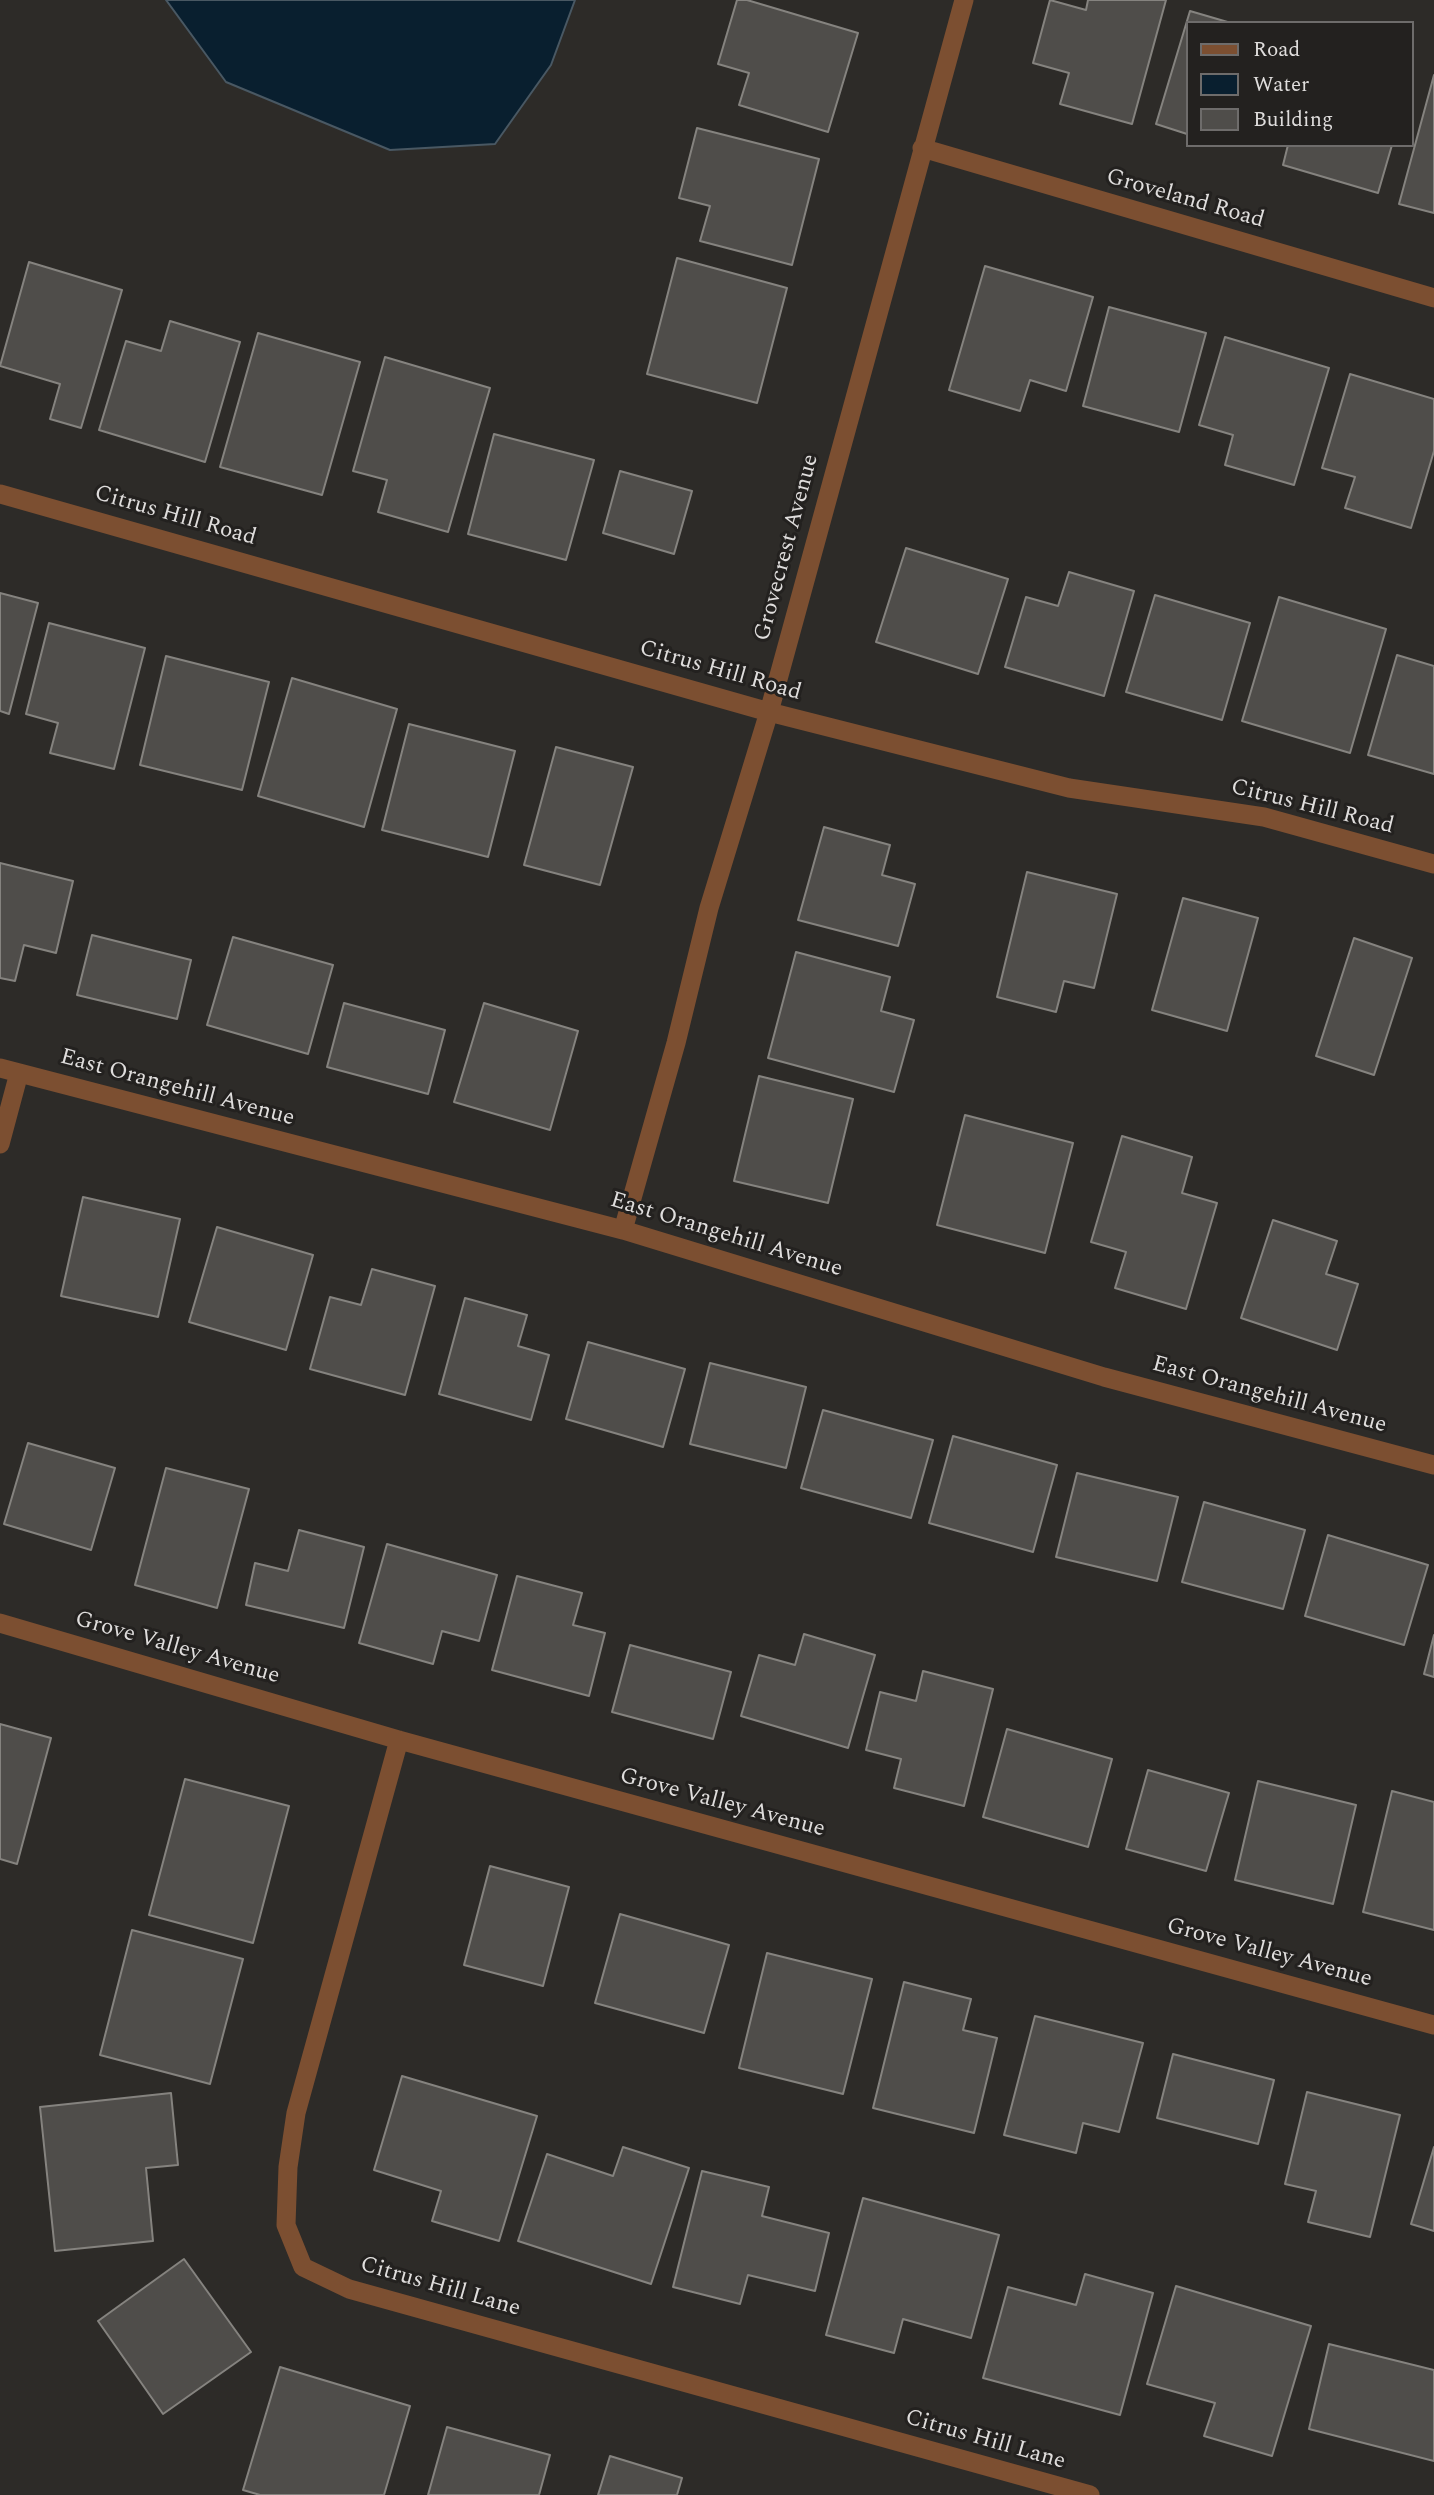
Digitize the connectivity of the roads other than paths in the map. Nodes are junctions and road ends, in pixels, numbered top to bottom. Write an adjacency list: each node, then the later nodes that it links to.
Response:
1 (964, 0): 2 (street, Grovecrest Avenue)
2 (922, 148): 3 (street, Groveland Road); 5 (street, Grovecrest Avenue)
3 (1434, 298)
4 (0, 494): 5 (street, Citrus Hill Road)
5 (769, 712): 6 (street, Citrus Hill Road); 9 (street, Grovecrest Avenue)
6 (1434, 864)
7 (10, 1071): 8 (street); 9 (street, East Orangehill Avenue)
8 (0, 1144)
9 (623, 1230): 10 (street, East Orangehill Avenue)
10 (1434, 1465)
11 (0, 1623): 12 (street, Grove Valley Avenue)
12 (398, 1740): 13 (street, Grove Valley Avenue); 14 (street, Citrus Hill Lane)
13 (1434, 2025)
14 (1090, 2495)

